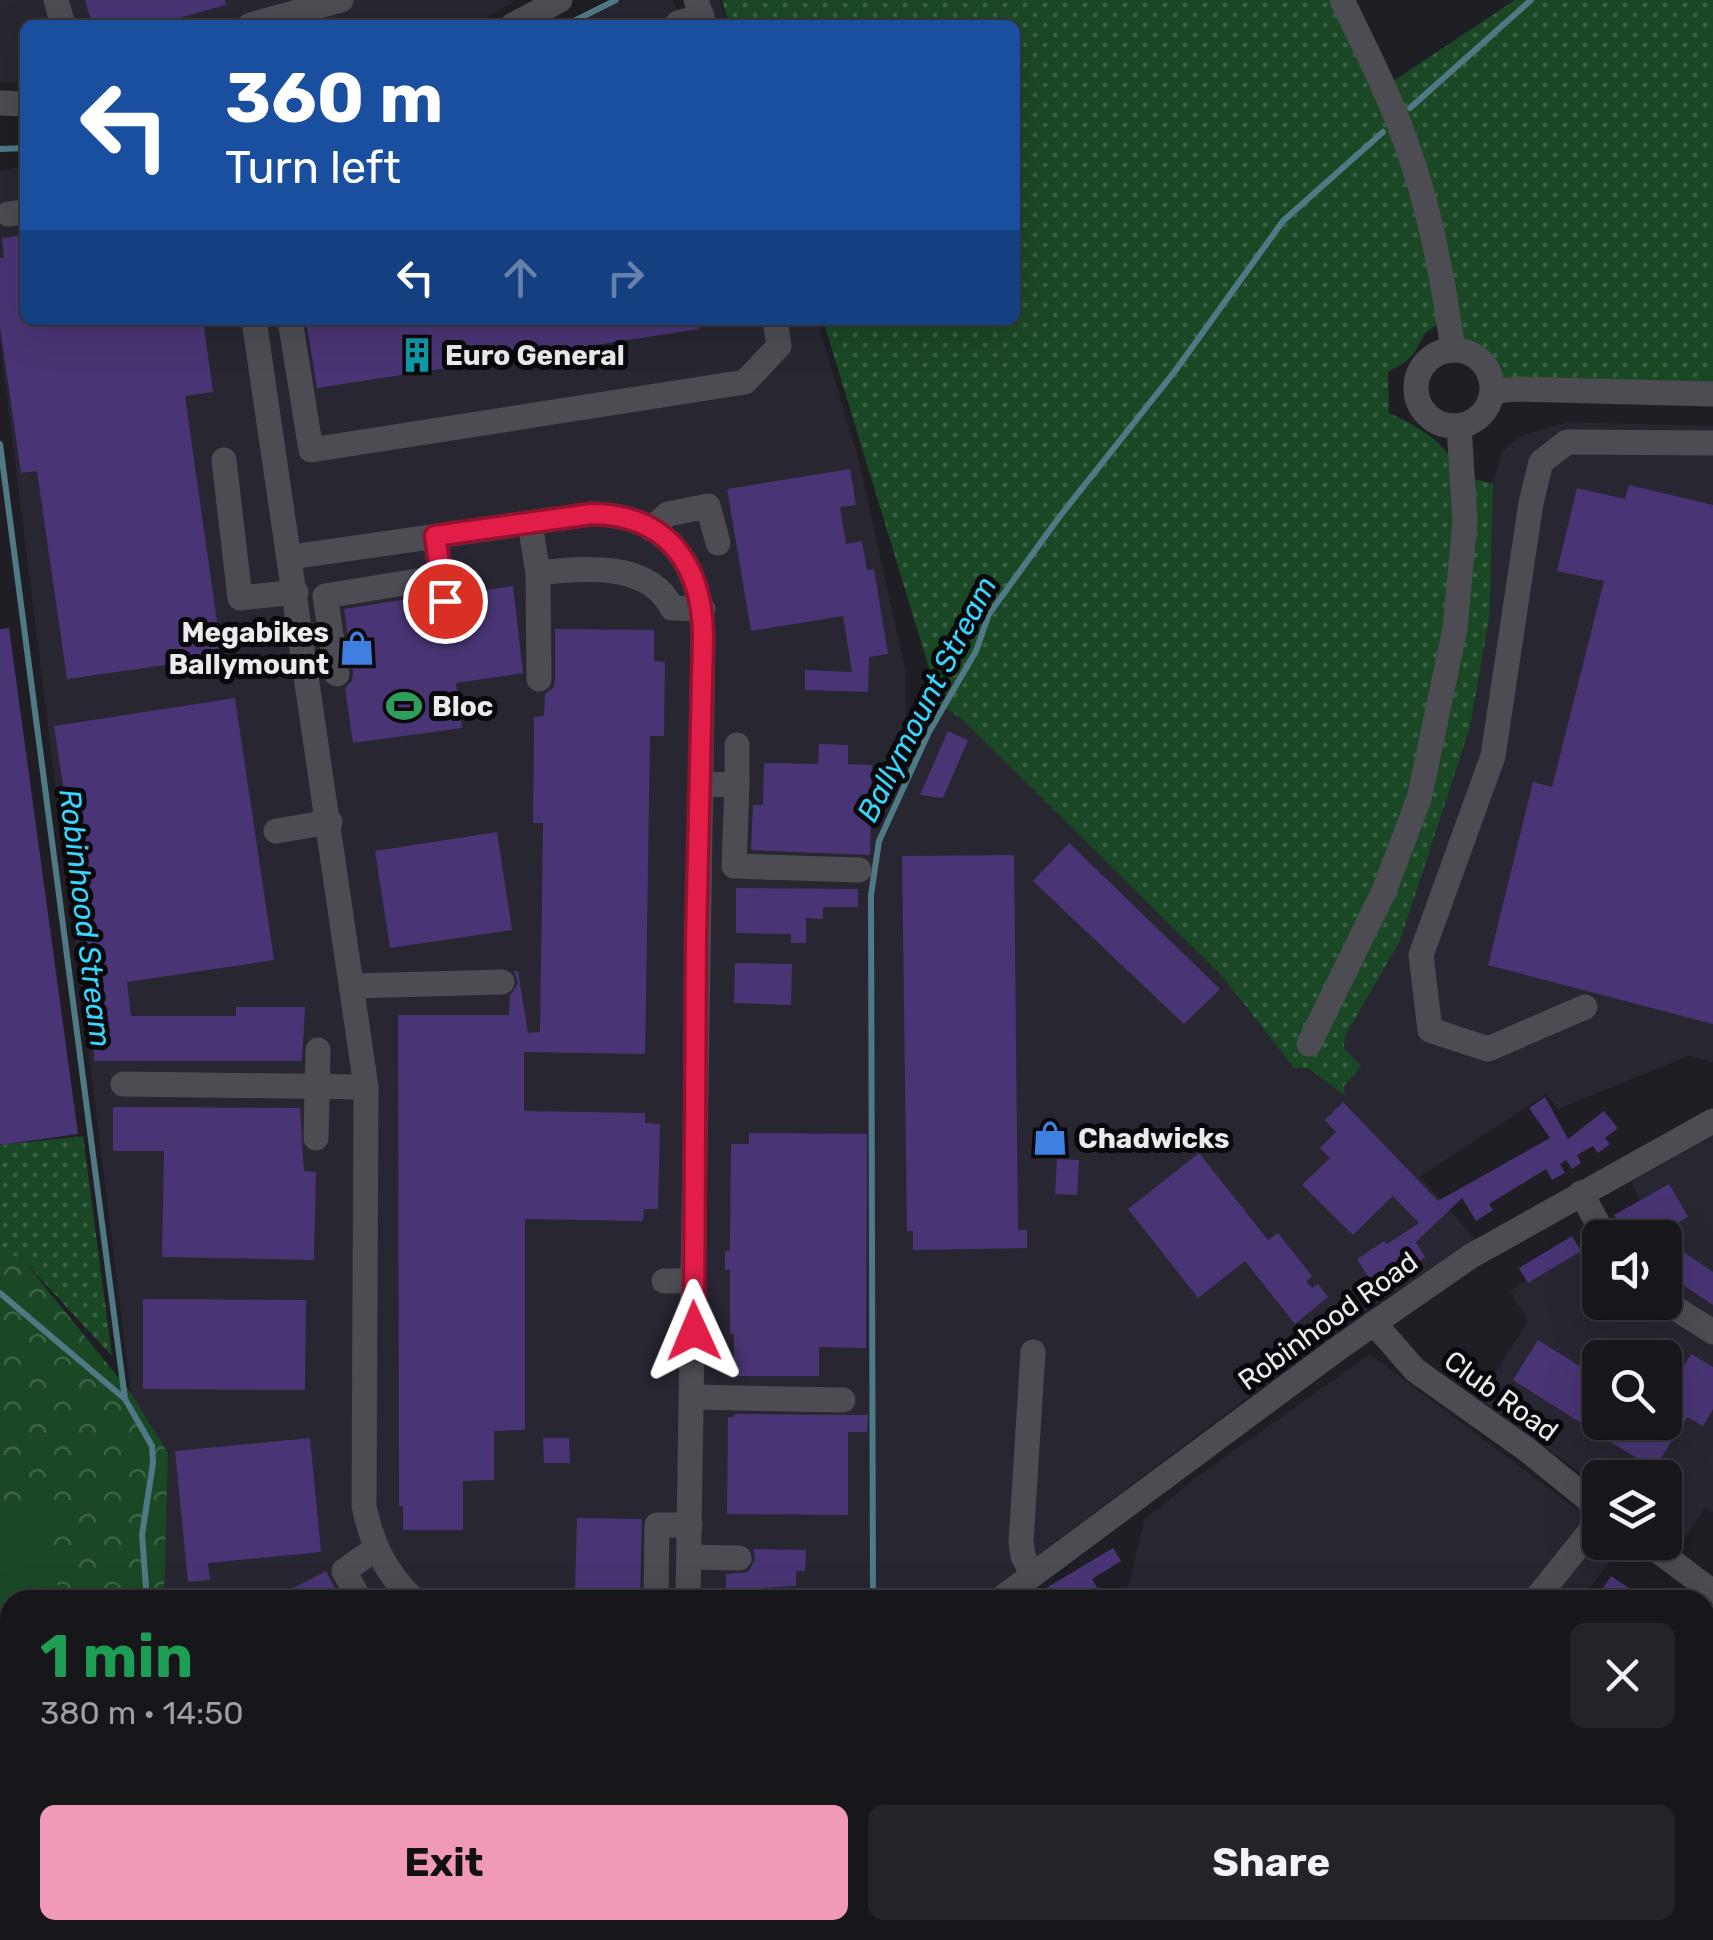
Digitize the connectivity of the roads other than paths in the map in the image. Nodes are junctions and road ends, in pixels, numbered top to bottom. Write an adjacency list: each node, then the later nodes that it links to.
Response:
1 (341, 0): 4 (street)
2 (560, 0): 5 (street)
3 (1342, 0): 9 (street)
4 (268, 20)
5 (522, 20)
6 (255, 325): 19 (street)
7 (291, 325): 8 (street)
8 (776, 325)
9 (1453, 350): 10 (street); 12 (street)
10 (1493, 392): 11 (street); 12 (street)
11 (1713, 394)
12 (1459, 426): 34 (street)
13 (1713, 443): 33 (street)
14 (224, 460): 21 (street)
15 (530, 523): 16 (street); 17 (street); 20 (street)
16 (651, 529): 18 (street); 22 (street)
17 (435, 536): 19 (street); 23 (street)
18 (718, 544)
19 (291, 557): 21 (street)
20 (538, 573): 22 (street); 24 (street)
21 (296, 592): 23 (street)
22 (703, 609): 26 (street)
23 (305, 655): 28 (street)
24 (538, 679)
25 (737, 745): 27 (street)
26 (700, 784): 27 (street); 44 (street)
27 (736, 785): 30 (street)
28 (330, 822): 29 (street); 32 (street)
29 (276, 831)
30 (859, 870)
31 (502, 982): 32 (street)
32 (354, 986): 38 (street)
33 (1585, 1007)
34 (1310, 1044)
35 (318, 1050): 37 (street)
36 (124, 1084): 37 (street)
37 (317, 1086): 38 (street); 40 (street)
38 (366, 1087): 54 (street)
39 (1713, 1122): 41 (street, Robinhood Road)
40 (316, 1138)
41 (1582, 1192): 42 (street); 46 (street, Robinhood Road)
42 (1597, 1220)
43 (664, 1281): 44 (street)
44 (693, 1282): 49 (street)
45 (1682, 1313): 47 (street)
46 (1374, 1324): 51 (street, Club Road); 58 (street, Robinhood Road)
47 (1713, 1332)
48 (1033, 1352): 58 (street)
49 (693, 1398): 50 (street); 52 (street)
50 (843, 1400)
51 (1582, 1494)
52 (690, 1526): 55 (street); 61 (street)
53 (1582, 1541): 64 (street)
54 (376, 1549): 59 (street); 60 (street)
55 (689, 1557): 56 (street); 62 (street)
56 (739, 1558)
57 (1670, 1560): 65 (street)
58 (1032, 1574): 63 (street, Robinhood Road)
59 (354, 1590)
60 (404, 1590)
61 (656, 1590)
62 (688, 1590)
63 (1012, 1590)
64 (1543, 1590)
65 (1710, 1590)

